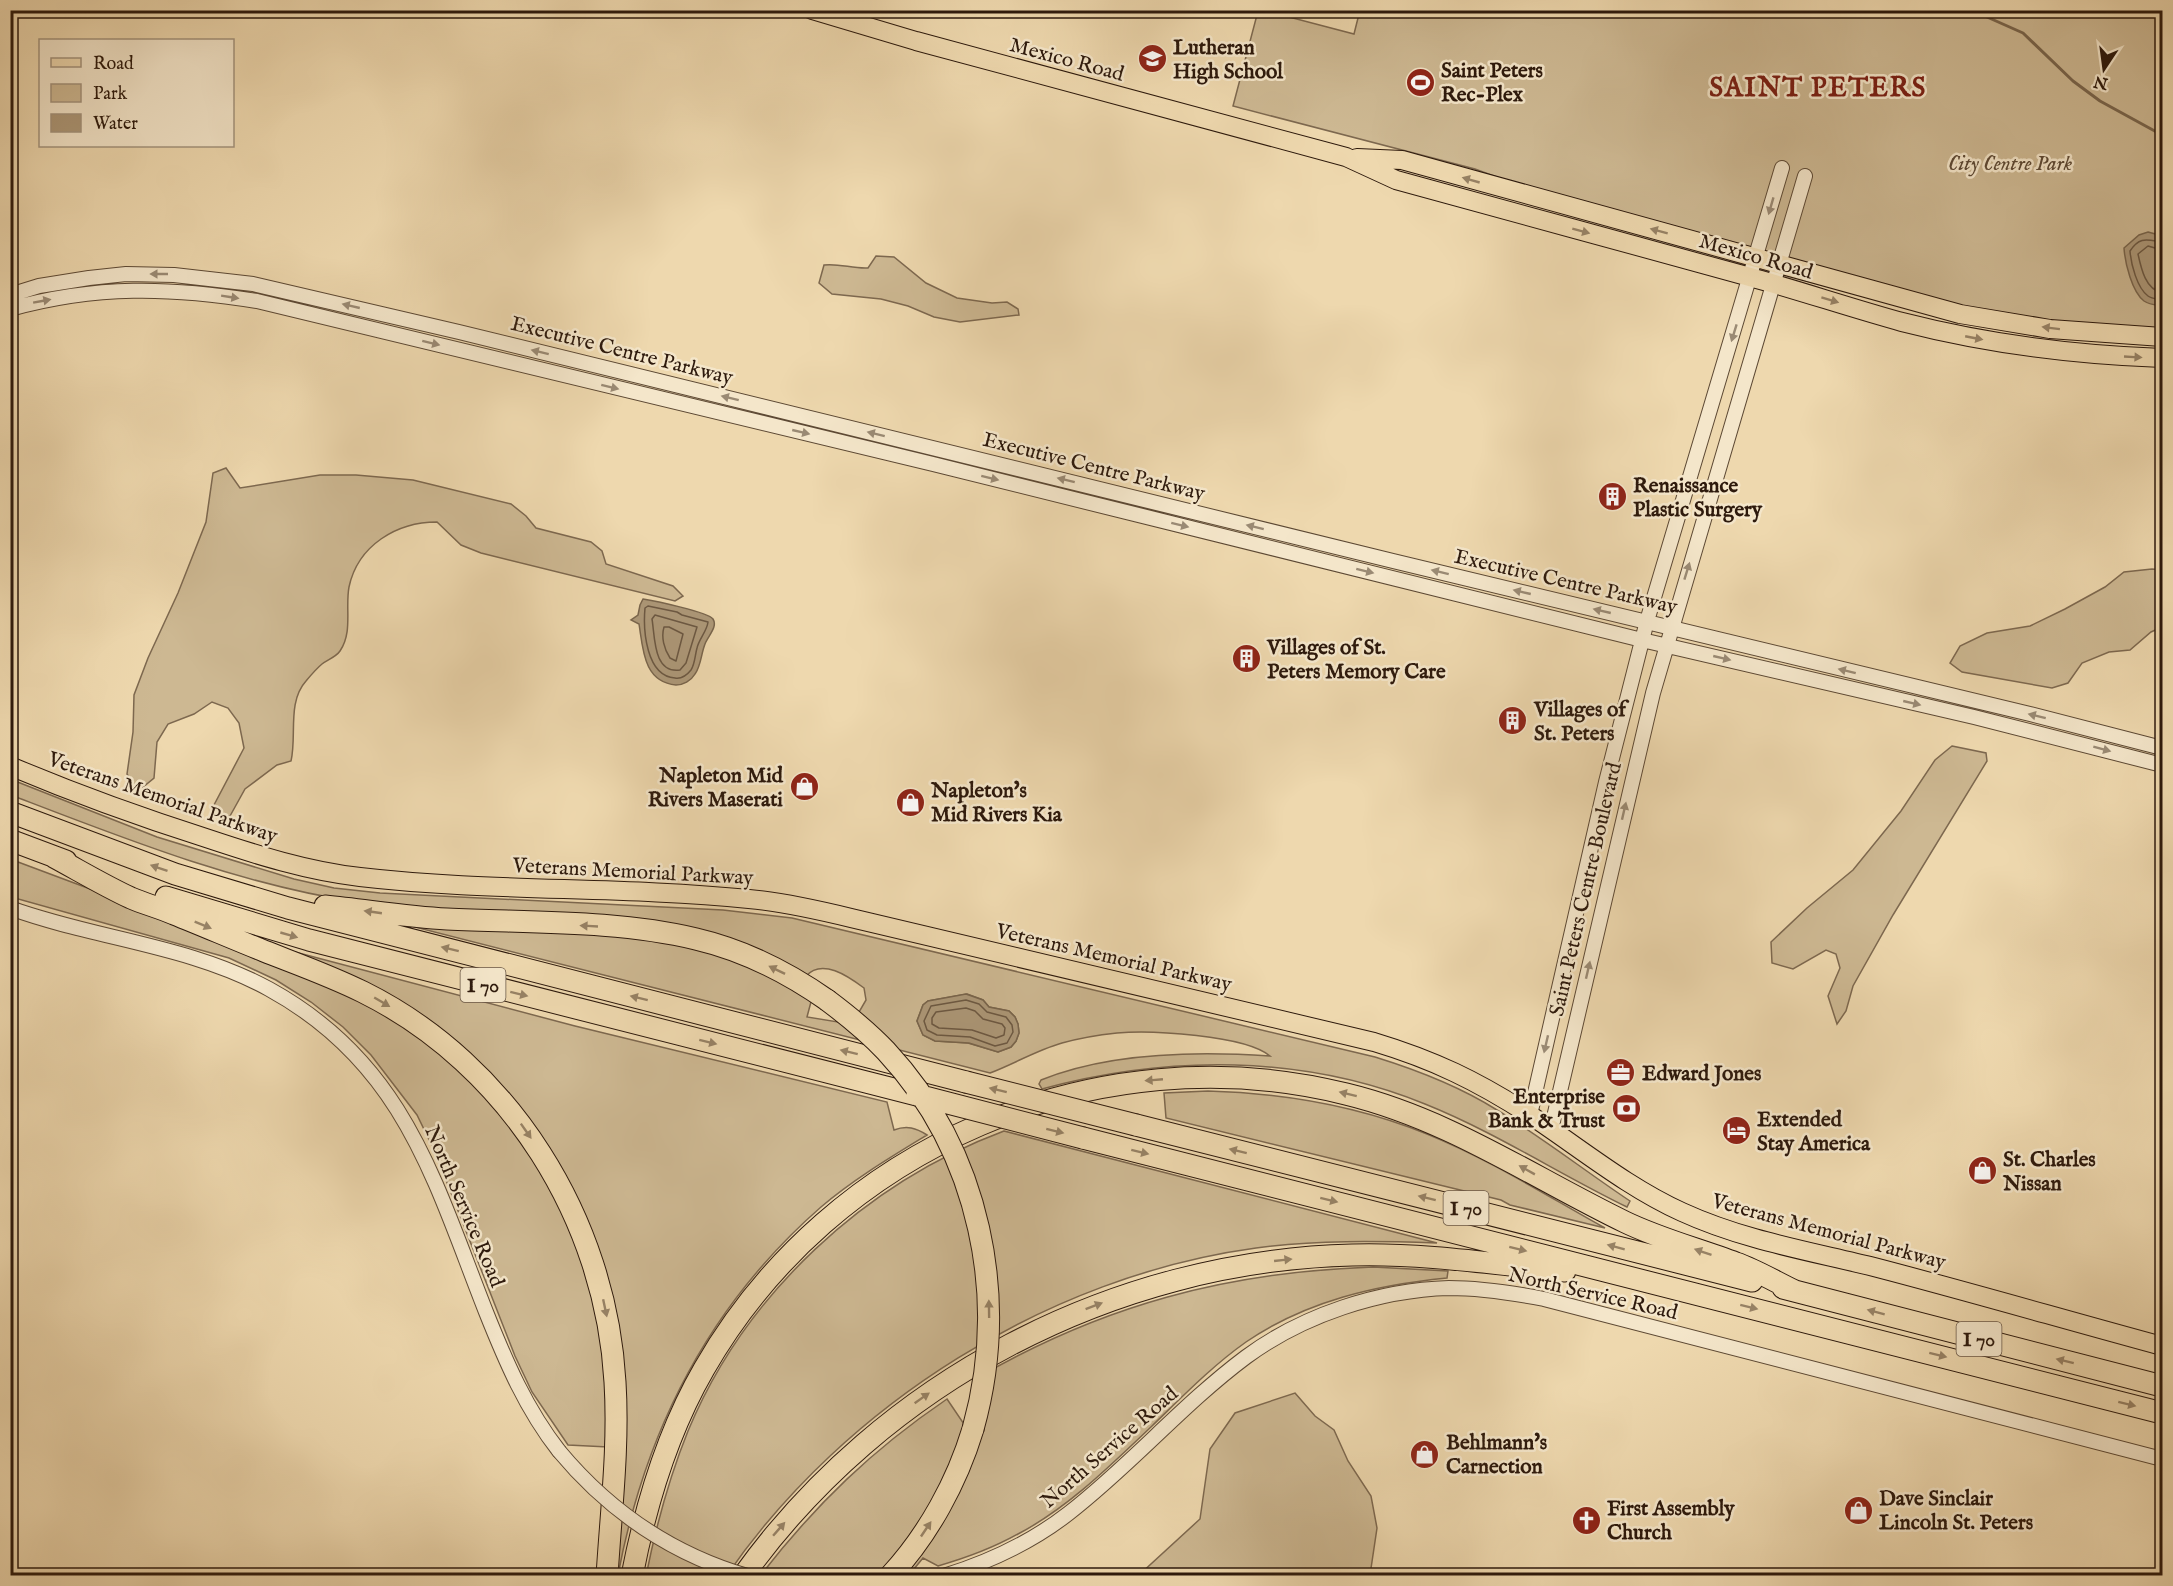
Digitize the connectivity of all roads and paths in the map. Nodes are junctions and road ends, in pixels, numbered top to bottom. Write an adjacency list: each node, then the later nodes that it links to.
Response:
1 (812, 10): 2 (main road, Mexico Road)
2 (1346, 157): 5 (main road, Mexico Road, one-way to 2); 7 (main road, Mexico Road, one-way to 7)
3 (1782, 168): 5 (street, Saint Peters Centre Boulevard, one-way to 5)
4 (1805, 176): 6 (street, Saint Peters Centre Boulevard)
5 (1756, 257): 6 (main road, Mexico Road); 7 (street, Saint Peters Centre Boulevard)
6 (1779, 264): 8 (street, Saint Peters Centre Boulevard); 11 (main road, Mexico Road, one-way to 6)
7 (1751, 277): 8 (main road, Mexico Road); 13 (street, Saint Peters Centre Boulevard, one-way to 13)
8 (1773, 284): 12 (main road, Mexico Road, one-way to 12); 14 (street, Saint Peters Centre Boulevard, one-way to 8)
9 (10, 295): 13 (street, Executive Centre Parkway, one-way to 9)
10 (10, 309): 15 (street, Executive Centre Parkway, one-way to 15)
11 (2163, 337)
12 (2163, 358)
13 (1647, 621): 14 (street, Executive Centre Parkway); 15 (street, Saint Peters Centre Boulevard)
14 (1670, 627): 16 (street, Saint Peters Centre Boulevard); 17 (street, Executive Centre Parkway, one-way to 14)
15 (1642, 640): 16 (street, Executive Centre Parkway); 25 (street, Saint Peters Centre Boulevard, one-way to 25)
16 (1665, 645): 18 (street, Executive Centre Parkway, one-way to 18); 26 (street, Saint Peters Centre Boulevard, one-way to 16)
17 (2163, 748)
18 (2163, 765)
19 (10, 766): 25 (main road, Veterans Memorial Parkway)
20 (10, 812): 23 (highway, I 70, one-way to 20)
21 (10, 840): 22 (highway, I 70)
22 (54, 857): 27 (highway, I 70, one-way to 27, bridge); 33 (highway, one-way to 33)
23 (255, 898): 28 (highway, I 70, one-way to 23, bridge); 36 (highway, one-way to 23, bridge)
24 (10, 908): 35 (street, North Service Road, bridge)
25 (1530, 1115): 26 (main road, Veterans Memorial Parkway)
26 (1551, 1130): 29 (main road, Veterans Memorial Parkway)
27 (1632, 1278): 31 (highway, I 70, one-way to 31); 35 (highway, one-way to 27)
28 (1795, 1291): 30 (highway, I 70, one-way to 28); 34 (highway, one-way to 34)
29 (2163, 1346)
30 (2163, 1386)
31 (2163, 1413)
32 (2163, 1459): 37 (street, North Service Road)
33 (607, 1575)
34 (632, 1575)
35 (745, 1575)
36 (890, 1575)
37 (944, 1575)

